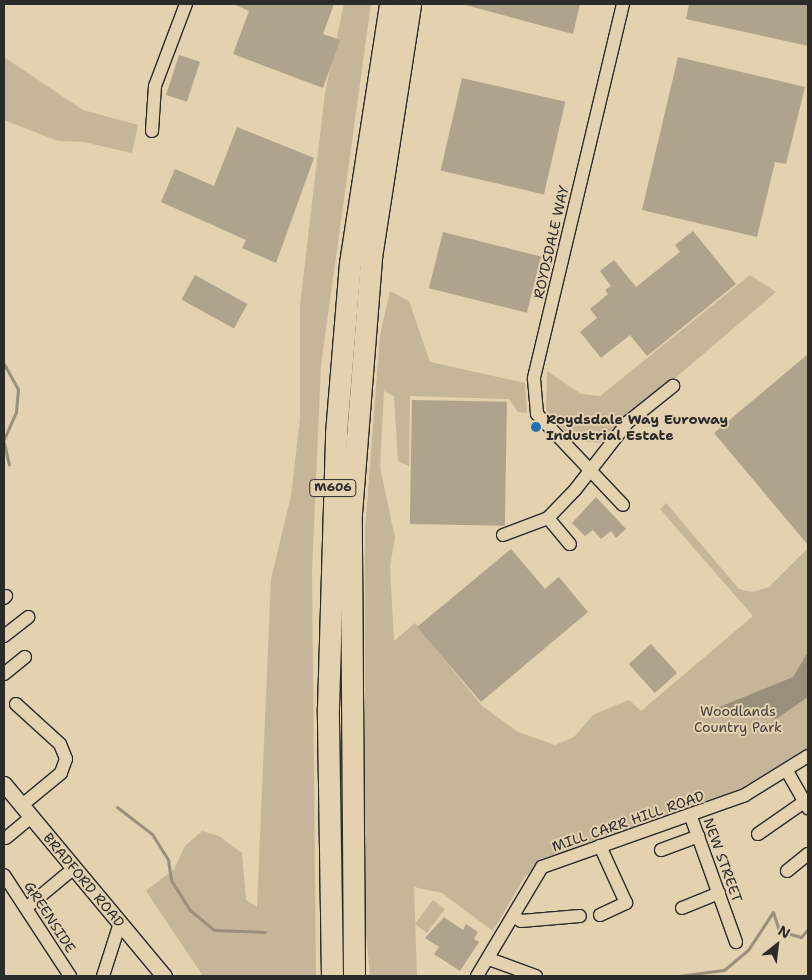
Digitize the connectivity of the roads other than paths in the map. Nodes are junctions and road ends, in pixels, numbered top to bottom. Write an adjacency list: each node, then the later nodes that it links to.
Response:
1 (186, 4): 5 (street)
2 (390, 4): 44 (highway, M606)
3 (410, 4): 45 (highway, M606)
4 (623, 4): 7 (street, ROYDSDALE WAY)
5 (152, 131)
6 (673, 386): 7 (street)
7 (590, 466): 8 (street, ROYDSDALE WAY); 9 (street)
8 (623, 505)
9 (548, 518): 10 (street); 11 (street)
10 (502, 535)
11 (570, 544)
12 (28, 617): 13 (street)
13 (4, 636)
14 (24, 657): 15 (street)
15 (4, 674)
16 (16, 704): 21 (street)
17 (808, 756): 18 (street, MILL CARR HILL ROAD)
18 (787, 771): 20 (street); 22 (street, MILL CARR HILL ROAD)
19 (4, 784): 21 (street, BRADFORD ROAD)
20 (806, 805): 23 (street)
21 (26, 812): 25 (street); 29 (street, BRADFORD ROAD)
22 (691, 817): 24 (street, NEW STREET); 26 (street, MILL CARR HILL ROAD)
23 (758, 834)
24 (699, 836): 27 (street); 32 (street, NEW STREET)
25 (6, 838)
26 (600, 846): 35 (street); 36 (street, MILL CARR HILL ROAD)
27 (661, 850)
28 (808, 854): 30 (street)
29 (74, 868): 33 (street); 38 (street, BRADFORD ROAD)
30 (787, 871)
31 (4, 875): 33 (street, GREENSIDE)
32 (719, 892): 34 (street); 39 (street, NEW STREET)
33 (26, 908): 41 (street, GREENSIDE)
34 (682, 908)
35 (600, 915)
36 (513, 916): 37 (street); 40 (street, MILL CARR HILL ROAD)
37 (580, 916)
38 (120, 923): 42 (street); 43 (street, BRADFORD ROAD)
39 (736, 942)
40 (489, 959): 46 (street, MILL CARR HILL ROAD); 47 (street)
41 (70, 976)
42 (103, 976)
43 (164, 976)
44 (332, 976)
45 (354, 976)
46 (477, 976)
47 (536, 976)

